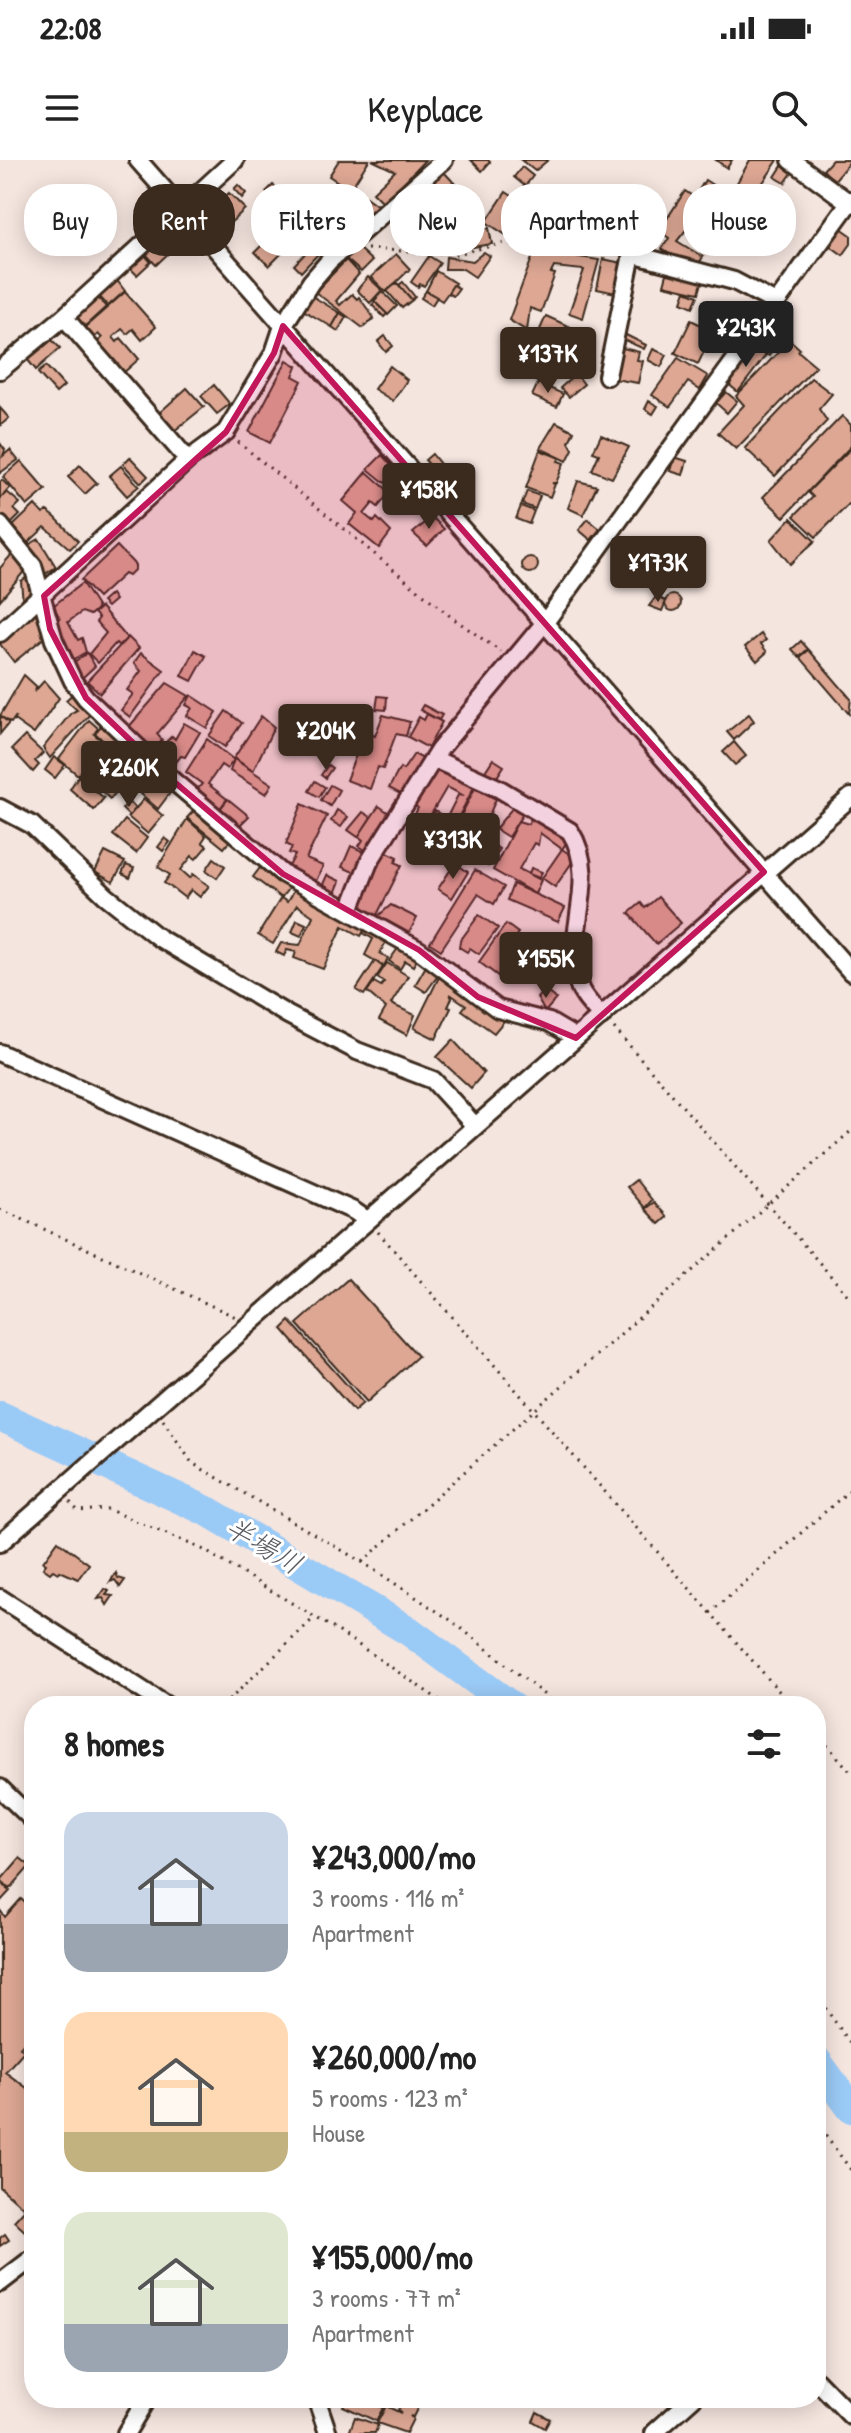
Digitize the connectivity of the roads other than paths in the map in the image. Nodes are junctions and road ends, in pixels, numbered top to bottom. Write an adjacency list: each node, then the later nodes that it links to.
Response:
1 (138, 160): 5 (street)
2 (235, 160): 6 (street)
3 (444, 160): 12 (street)
4 (791, 160): 7 (street)
5 (160, 184)
6 (208, 184)
7 (850, 202): 10 (street)
8 (133, 253): 11 (street)
9 (222, 256): 12 (street)
10 (774, 302): 14 (street); 18 (street)
11 (64, 317): 13 (street); 15 (street)
12 (283, 326): 15 (street); 18 (street)
13 (0, 370)
14 (607, 376)
15 (188, 460): 17 (street)
16 (0, 525): 17 (street)
17 (44, 596): 19 (street); 24 (street)
18 (546, 621): 20 (street); 23 (street)
19 (0, 633)
20 (434, 759): 24 (street); 26 (street)
21 (851, 797): 23 (street)
22 (0, 808): 29 (street)
23 (764, 872): 25 (street); 26 (street)
24 (350, 910): 27 (street)
25 (851, 972)
26 (601, 1017): 27 (street)
27 (576, 1038): 29 (street)
28 (0, 1053): 30 (street)
29 (475, 1126): 30 (street)
30 (367, 1220): 31 (street)
31 (0, 1543)
32 (0, 1598): 33 (street)
33 (152, 1696)
34 (0, 1788): 35 (street)
35 (24, 1811)
36 (24, 2265): 37 (street)
37 (0, 2283)
38 (826, 2390): 42 (street)
39 (141, 2408): 43 (street)
40 (319, 2408): 44 (street)
41 (682, 2408): 45 (street)
42 (851, 2416)
43 (126, 2433)
44 (328, 2433)
45 (654, 2433)

